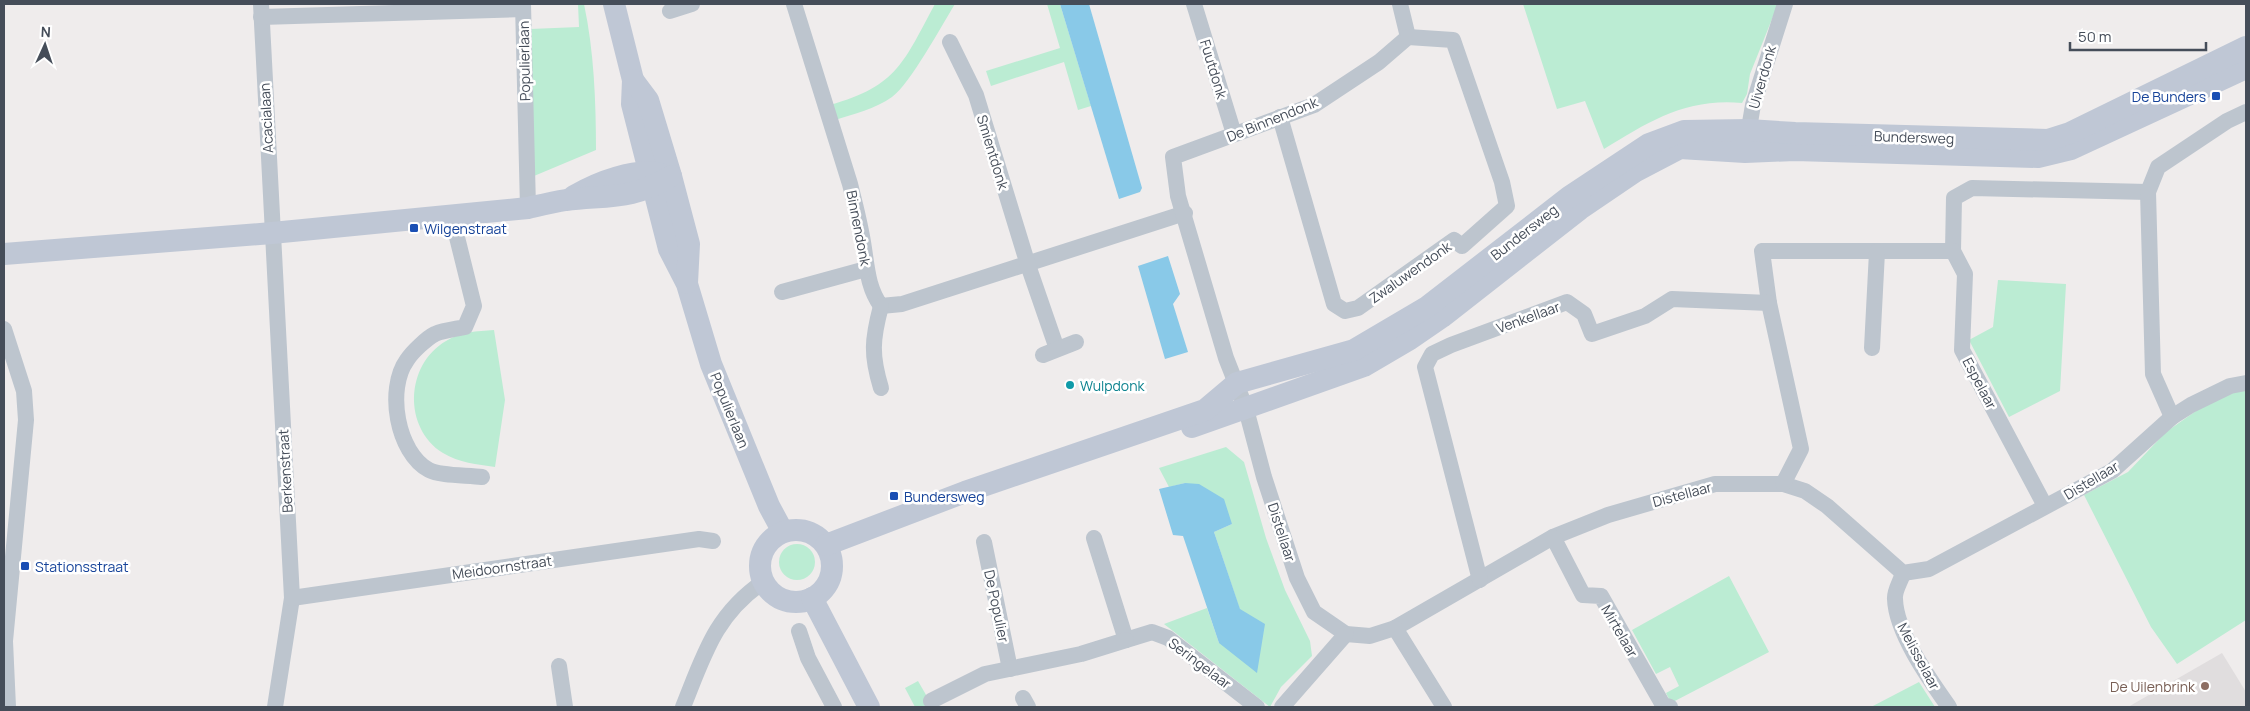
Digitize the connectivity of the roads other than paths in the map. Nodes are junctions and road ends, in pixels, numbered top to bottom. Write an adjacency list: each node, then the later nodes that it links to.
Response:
1 (614, 4): 19 (street, Populierlaan)
2 (692, 4): 9 (street)
3 (794, 4): 29 (street, Binnendonk)
4 (1194, 4): 17 (street, Fuutdonk)
5 (1400, 4): 10 (street)
6 (1785, 4): 16 (street, Uiverdonk)
7 (523, 6): 8 (street); 21 (street, Populierlaan)
8 (261, 10): 24 (street, Acacialaan)
9 (670, 11)
10 (1408, 37): 15 (street, De Binnendonk); 15 (street, Zwaluwendonk)
11 (950, 42): 28 (street, Smientdonk)
12 (2246, 48): 16 (street, Bundersweg)
13 (2246, 68): 18 (street, Bundersweg)
14 (2246, 112): 20 (street)
15 (1280, 117): 17 (street, De Binnendonk)
16 (1748, 130): 18 (street, Uiverdonk); 36 (street, Bundersweg)
17 (1234, 134): 22 (street, De Binnendonk)
18 (1745, 152): 39 (street, Bundersweg)
19 (658, 178): 21 (street); 44 (street, Populierlaan)
20 (2148, 192): 25 (street, Espelaar); 40 (street)
21 (528, 208): 23 (street)
22 (1184, 213): 28 (street); 36 (street, De Binnendonk)
23 (452, 217): 24 (street); 41 (street)
24 (272, 233): 27 (street); 53 (street, Berkenstraat)
25 (1953, 251): 26 (street); 43 (street, Espelaar)
26 (1877, 252): 31 (street); 35 (street)
27 (4, 254)
28 (1028, 265): 32 (street); 34 (street)
29 (866, 269): 30 (street); 32 (street, Binnendonk)
30 (782, 292)
31 (1770, 303): 42 (street); 51 (street, Venkellaar)
32 (881, 306): 38 (street)
33 (4, 330): 62 (street)
34 (1076, 342)
35 (1872, 348)
36 (1237, 383): 39 (street, Distellaar); 49 (street, Bundersweg)
37 (2246, 383): 40 (street, Distellaar)
38 (881, 388)
39 (1246, 409): 49 (street, Bundersweg); 57 (street, Distellaar)
40 (2172, 417): 43 (street, Distellaar)
41 (482, 477)
42 (1783, 484): 45 (street, Distellaar); 50 (street, Distellaar)
43 (2045, 506): 50 (street, Distellaar)
44 (782, 532): 49 (street); 52 (street)
45 (1553, 537): 51 (street, Distellaar); 71 (street, Mirtelaar)
46 (1094, 538): 58 (street)
47 (713, 540): 53 (street, Meidoornstraat)
48 (984, 542): 60 (street, De Populier)
49 (828, 552): 54 (street)
50 (1903, 573): 72 (street, Melisselaar)
51 (1480, 580): 55 (street, Distellaar)
52 (763, 582): 54 (street); 65 (street)
53 (292, 598): 63 (street, Berkenstraat)
54 (812, 598): 67 (street)
55 (1395, 628): 57 (street, Distellaar); 70 (street)
56 (798, 631): 66 (street)
57 (1346, 634): 69 (street)
58 (1126, 640): 60 (street); 68 (street, Seringelaar)
59 (559, 666): 64 (street)
60 (1010, 669): 61 (street)
61 (931, 701)
62 (8, 707)
63 (275, 707)
64 (565, 707)
65 (683, 707)
66 (834, 707)
67 (869, 707)
68 (1257, 707)
69 (1282, 707)
70 (1444, 707)
71 (1670, 707)
72 (1949, 707)

